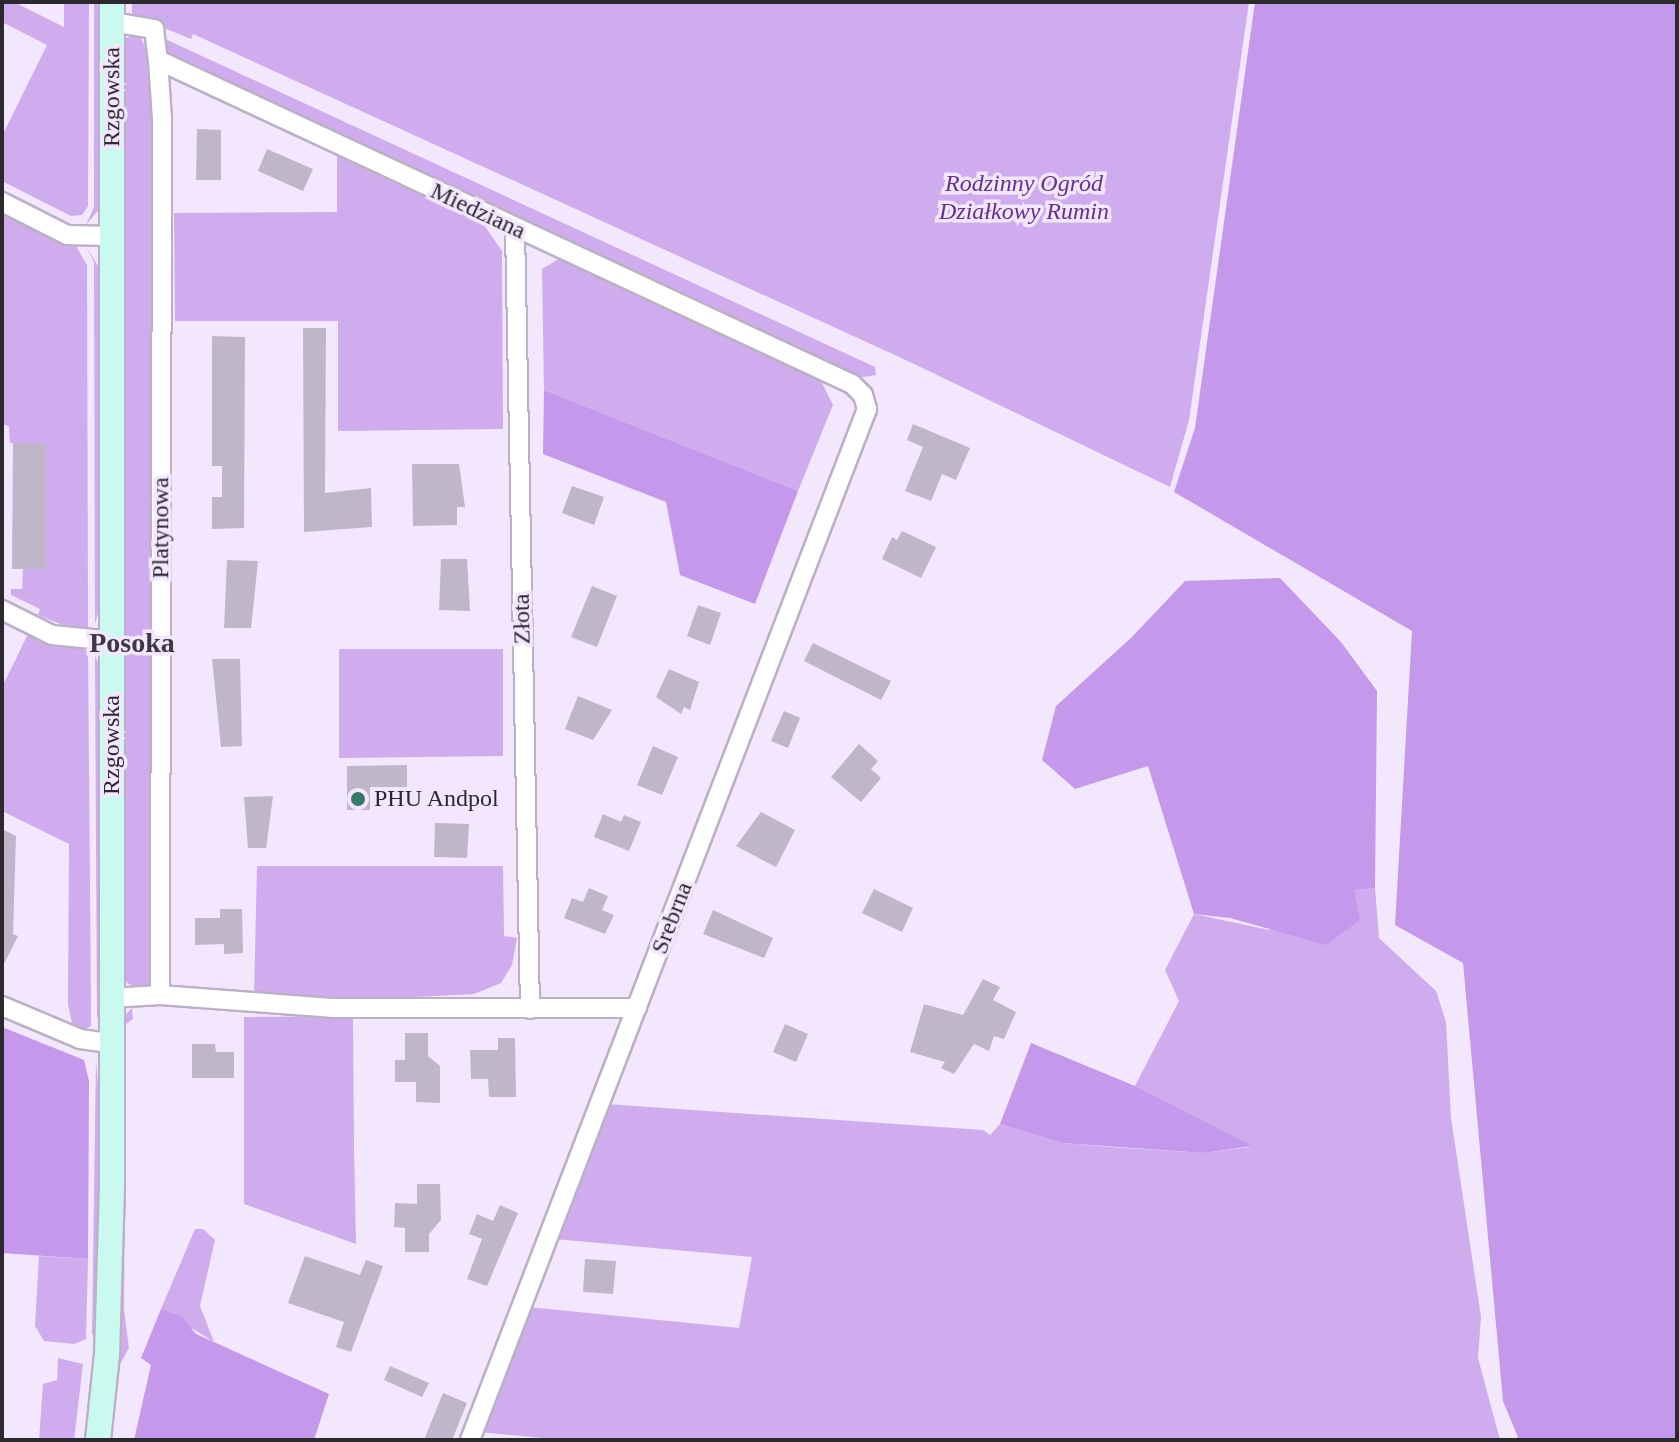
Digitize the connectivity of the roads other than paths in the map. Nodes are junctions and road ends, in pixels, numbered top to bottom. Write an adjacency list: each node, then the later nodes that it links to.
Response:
1 (112, 12): 2 (street); 5 (street, Rzgowska)
2 (158, 60): 4 (street, Miedziana); 9 (street, Platynowa)
3 (2, 202): 5 (street)
4 (515, 228): 6 (street, Miedziana); 13 (street, Złota)
5 (111, 236): 8 (street, Rzgowska)
6 (863, 395): 12 (street, Srebrna)
7 (2, 610): 8 (street)
8 (113, 641): 10 (street, Rzgowska)
9 (160, 995): 10 (street); 13 (street)
10 (111, 998): 14 (street, Rzgowska)
11 (2, 1006): 14 (street)
12 (637, 1008): 13 (street); 16 (street, Srebrna)
13 (530, 1009)
14 (110, 1043): 15 (street, Rzgowska)
15 (98, 1440)
16 (470, 1440)

